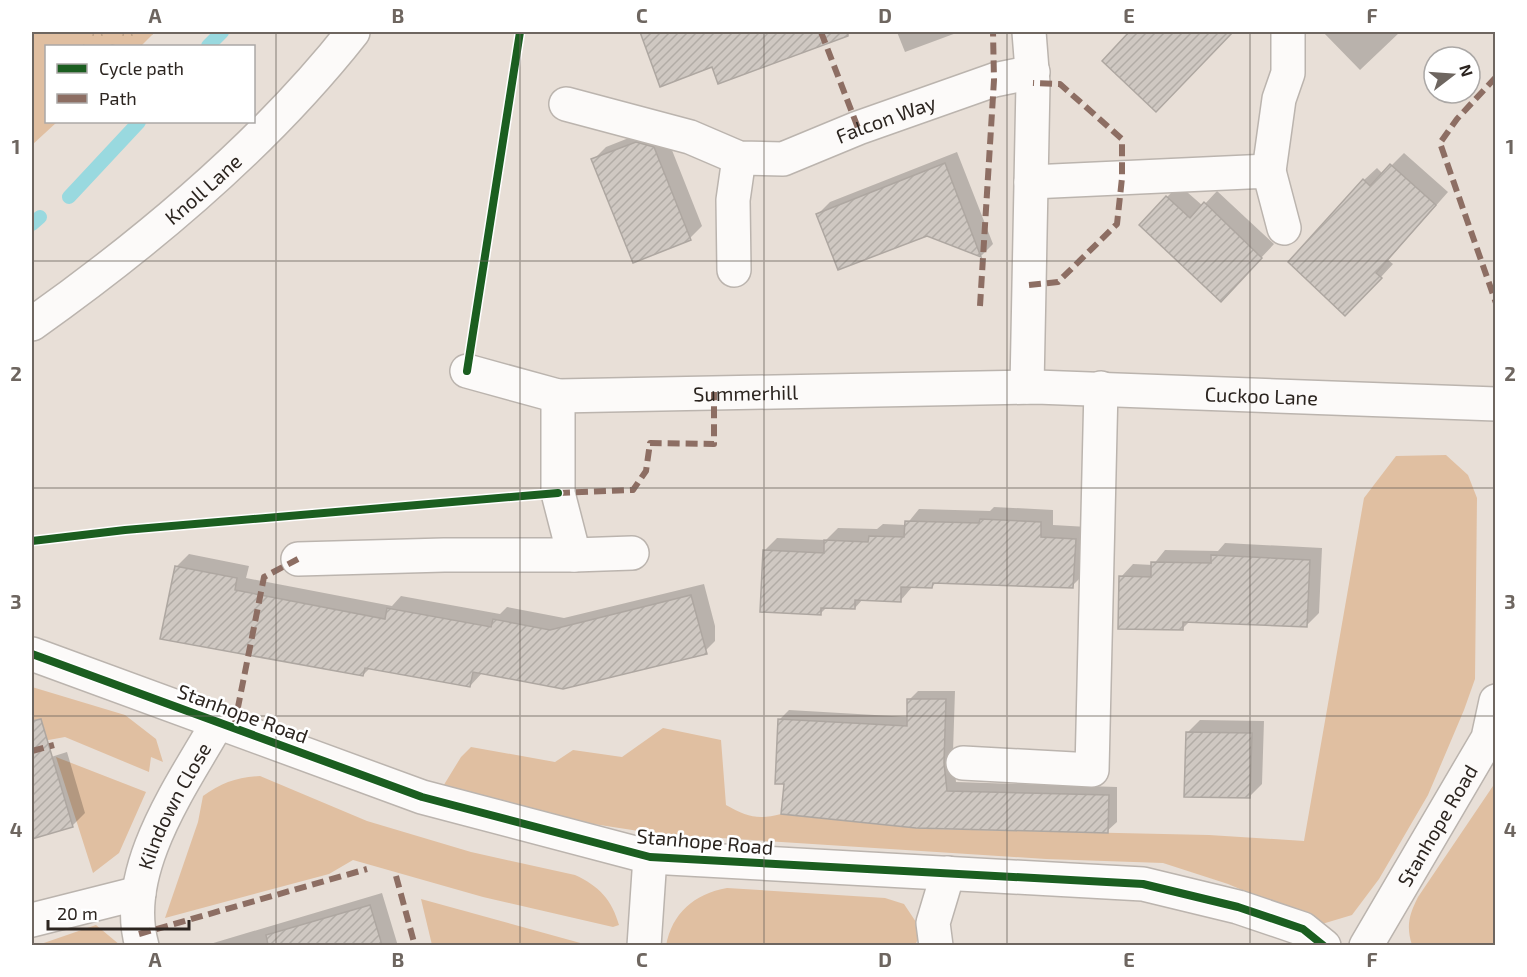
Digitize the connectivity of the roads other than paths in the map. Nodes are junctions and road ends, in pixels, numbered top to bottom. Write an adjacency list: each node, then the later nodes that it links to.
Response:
1 (353, 32): 11 (street, Knoll Lane)
2 (1029, 32): 4 (street)
3 (1288, 32): 7 (street)
4 (1033, 72): 6 (street, Falcon Way); 8 (street)
5 (566, 104): 6 (street)
6 (739, 158): 10 (street)
7 (1269, 171): 8 (street); 9 (street)
8 (1030, 182): 13 (street)
9 (1284, 228)
10 (734, 270)
11 (32, 324)
12 (467, 371): 15 (street, Summerhill)
13 (1027, 387): 14 (street, Cuckoo Lane); 15 (street, Summerhill)
14 (1101, 388): 16 (street, Cuckoo Lane); 23 (street)
15 (558, 396): 18 (street)
16 (1496, 405)
17 (632, 553): 18 (street)
18 (574, 555): 19 (street)
19 (298, 559)
20 (32, 654): 22 (street, Stanhope Road)
21 (1496, 701): 32 (street, Stanhope Road)
22 (218, 722): 24 (street, Stanhope Road); 26 (street, Kilndown Close)
23 (963, 763)
24 (650, 857): 25 (street, Stanhope Road); 29 (street)
25 (948, 873): 30 (street); 31 (street, Stanhope Road)
26 (139, 893): 27 (street, Kilndown Close); 28 (street, Kilndown Close)
27 (32, 920)
28 (142, 945)
29 (645, 945)
30 (936, 945)
31 (1324, 945)
32 (1366, 945)

